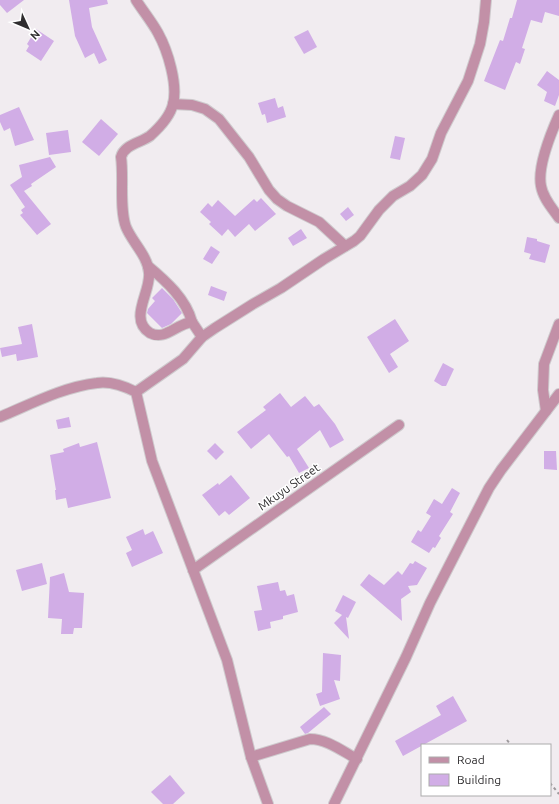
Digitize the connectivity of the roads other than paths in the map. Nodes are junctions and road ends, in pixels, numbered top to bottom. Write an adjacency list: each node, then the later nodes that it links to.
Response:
1 (136, 0): 3 (street)
2 (486, 0): 6 (street)
3 (173, 104): 6 (street); 7 (street)
4 (559, 115): 5 (street)
5 (559, 218)
6 (345, 246): 10 (street)
7 (148, 266): 8 (street); 8 (street)
8 (192, 322): 10 (street)
9 (559, 324): 13 (street)
10 (202, 337): 11 (street)
11 (136, 392): 14 (street); 16 (street)
12 (559, 394): 13 (street)
13 (546, 411): 18 (street)
14 (0, 417)
15 (400, 425): 16 (street, Mkuyu Street)
16 (193, 570): 17 (street)
17 (251, 757): 18 (street); 19 (street)
18 (357, 759): 20 (street)
19 (268, 804)
20 (334, 804)

